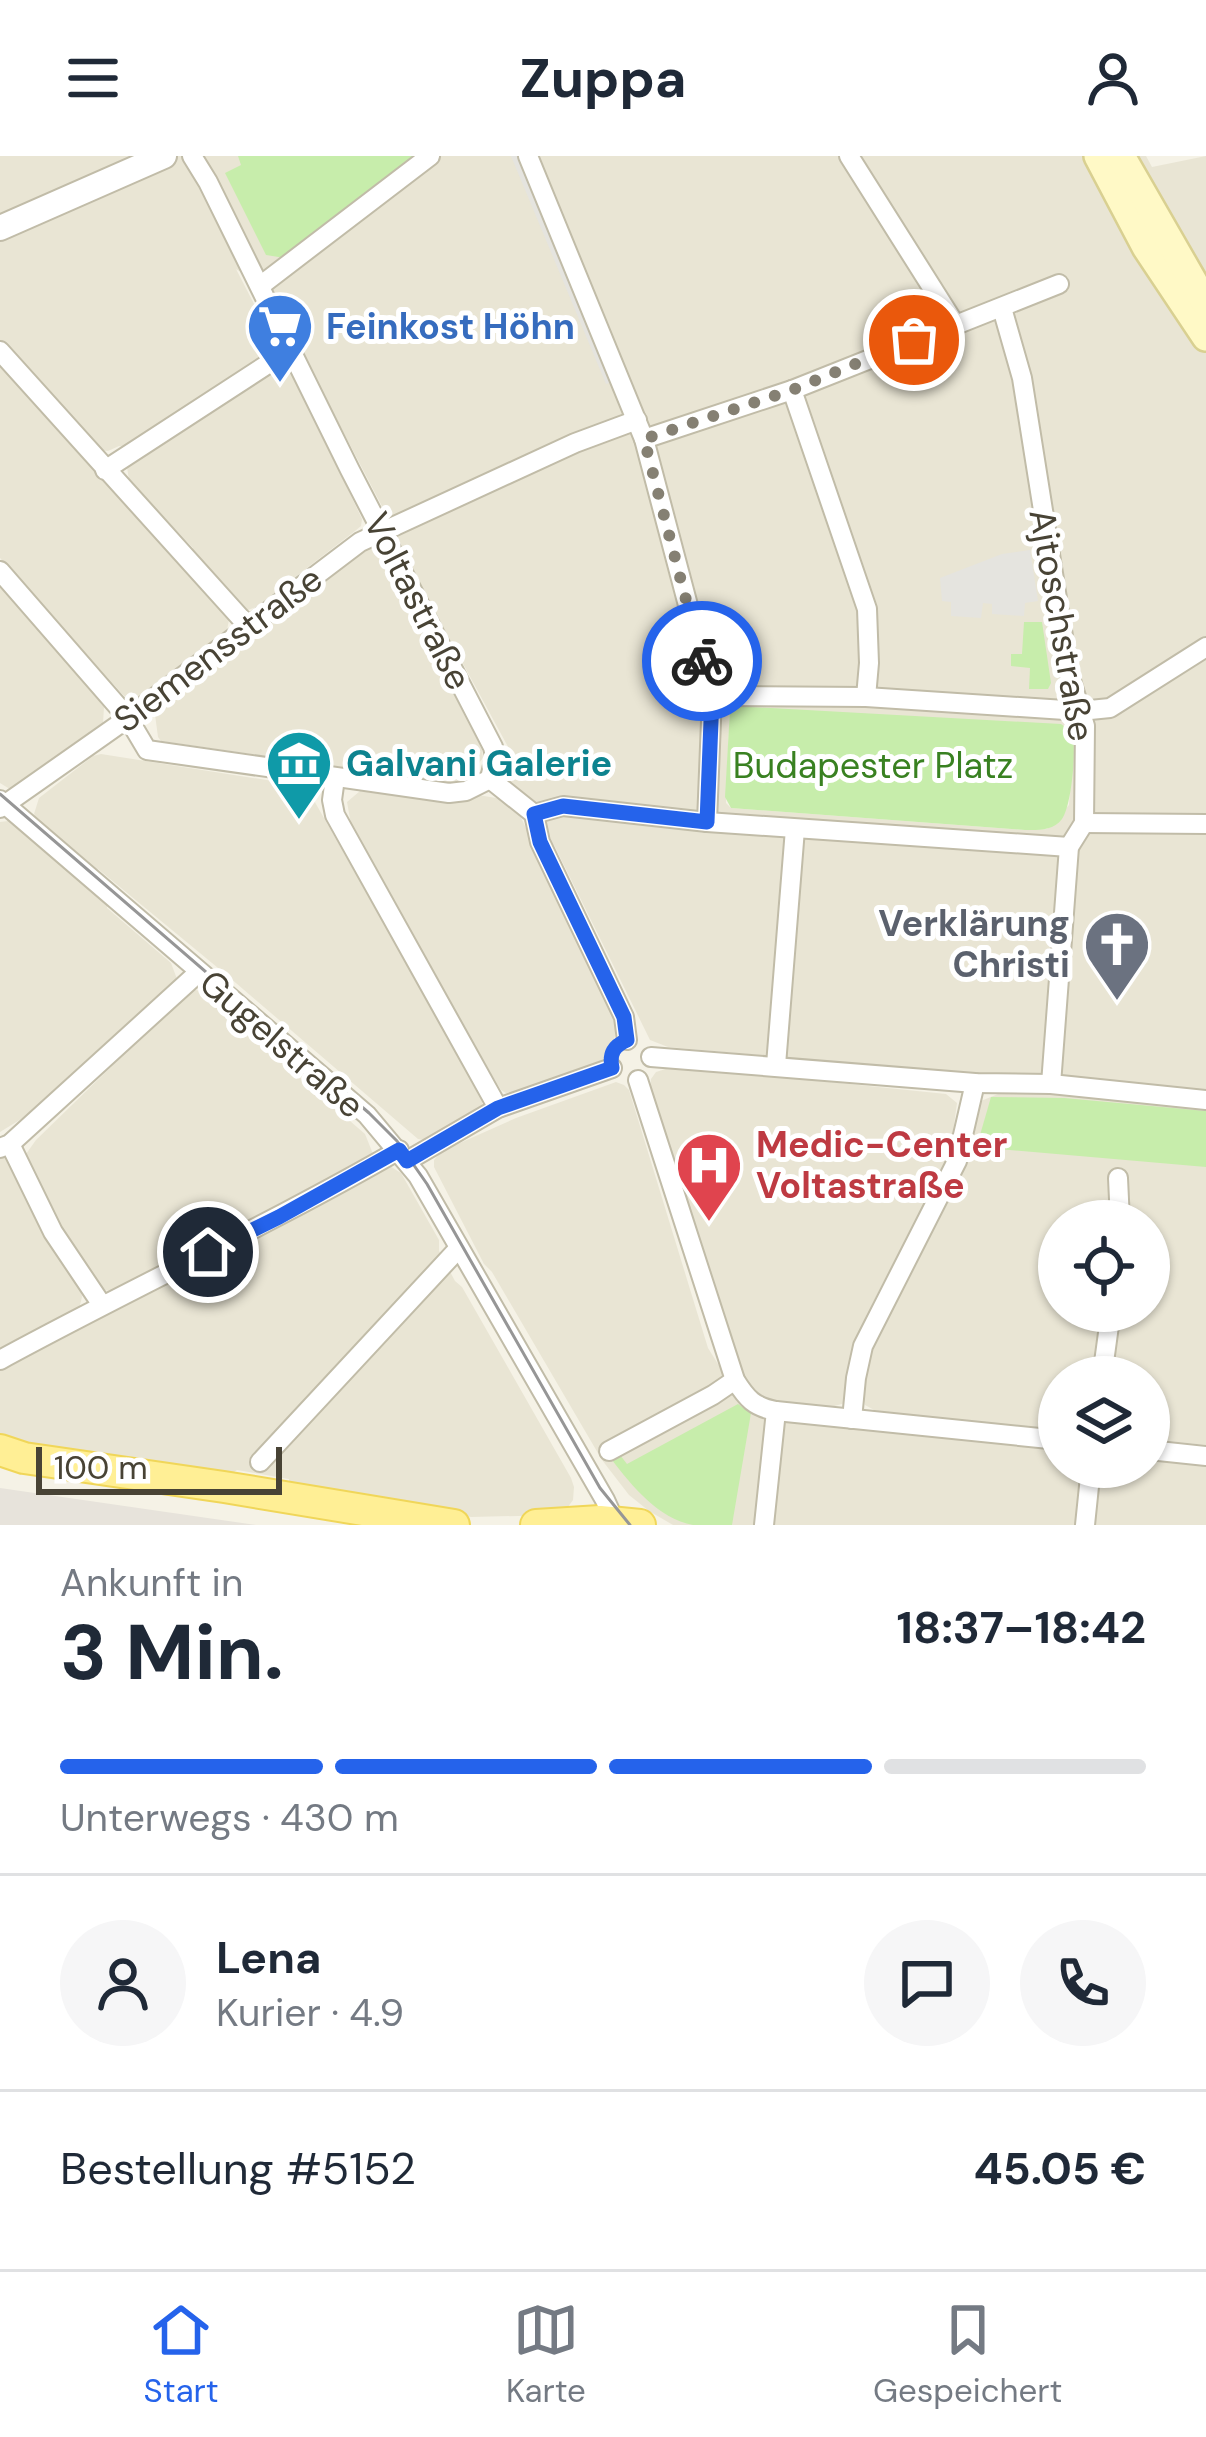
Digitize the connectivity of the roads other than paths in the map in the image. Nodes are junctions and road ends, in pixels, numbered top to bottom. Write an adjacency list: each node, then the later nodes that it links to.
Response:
1 (164, 156): 8 (street)
2 (192, 156): 10 (street, Voltastraße)
3 (430, 156): 10 (street)
4 (528, 156): 18 (street)
5 (849, 156): 13 (street)
6 (1098, 156): 14 (main road)
7 (1121, 156): 11 (main road)
8 (0, 228)
9 (1059, 284): 12 (street, Siemensstraße)
10 (260, 286): 15 (street, Voltastraße)
11 (1206, 304)
12 (1002, 308): 13 (street, Siemensstraße); 26 (street, Ajtoschstraße)
13 (955, 324): 17 (street, Siemensstraße)
14 (1206, 337)
15 (291, 350): 19 (street); 20 (street, Voltastraße)
16 (0, 351): 19 (street)
17 (792, 390): 18 (street, Siemensstraße); 25 (street)
18 (640, 430): 20 (street, Siemensstraße); 24 (street)
19 (105, 470): 22 (street)
20 (382, 532): 22 (street, Siemensstraße); 29 (street, Voltastraße)
21 (0, 571): 27 (street)
22 (248, 625): 27 (street, Siemensstraße)
23 (1206, 647): 26 (street)
24 (712, 696): 25 (street); 32 (street)
25 (866, 697): 26 (street)
26 (1080, 711): 33 (street, Ajtoschstraße)
27 (128, 718): 28 (street); 30 (street, Siemensstraße)
28 (334, 778): 29 (street); 46 (street)
29 (490, 779): 31 (street)
30 (2, 804): 37 (street, Gugelstraße)
31 (534, 814): 32 (street); 38 (street)
32 (707, 822): 35 (street)
33 (1084, 823): 34 (street); 36 (street)
34 (1206, 824)
35 (795, 829): 36 (street); 40 (street)
36 (1069, 847): 44 (street)
37 (199, 972): 47 (street); 48 (street, Gugelstraße)
38 (627, 1040): 39 (street); 41 (street)
39 (651, 1057): 40 (street); 42 (street)
40 (776, 1065): 43 (street)
41 (612, 1068): 42 (street); 46 (street)
42 (638, 1080): 54 (street)
43 (975, 1083): 44 (street); 56 (street)
44 (1051, 1084): 45 (street)
45 (1206, 1100)
46 (498, 1108): 48 (street)
47 (5, 1146): 52 (street)
48 (403, 1155): 51 (street, Gugelstraße); 52 (street)
49 (1118, 1178): 50 (street)
50 (1119, 1200)
51 (458, 1248): 62 (street); 64 (street, Gugelstraße)
52 (102, 1304): 53 (street)
53 (0, 1360)
54 (735, 1380): 55 (street); 58 (street)
55 (776, 1412): 56 (street); 67 (street)
56 (853, 1419): 57 (street)
57 (1038, 1438)
58 (610, 1451)
59 (1170, 1452): 61 (street)
60 (8, 1455): 65 (main road)
61 (1206, 1456)
62 (260, 1462)
63 (1089, 1488): 68 (street)
64 (623, 1524): 66 (main road)
65 (454, 1525)
66 (536, 1525)
67 (764, 1525)
68 (1085, 1525)

